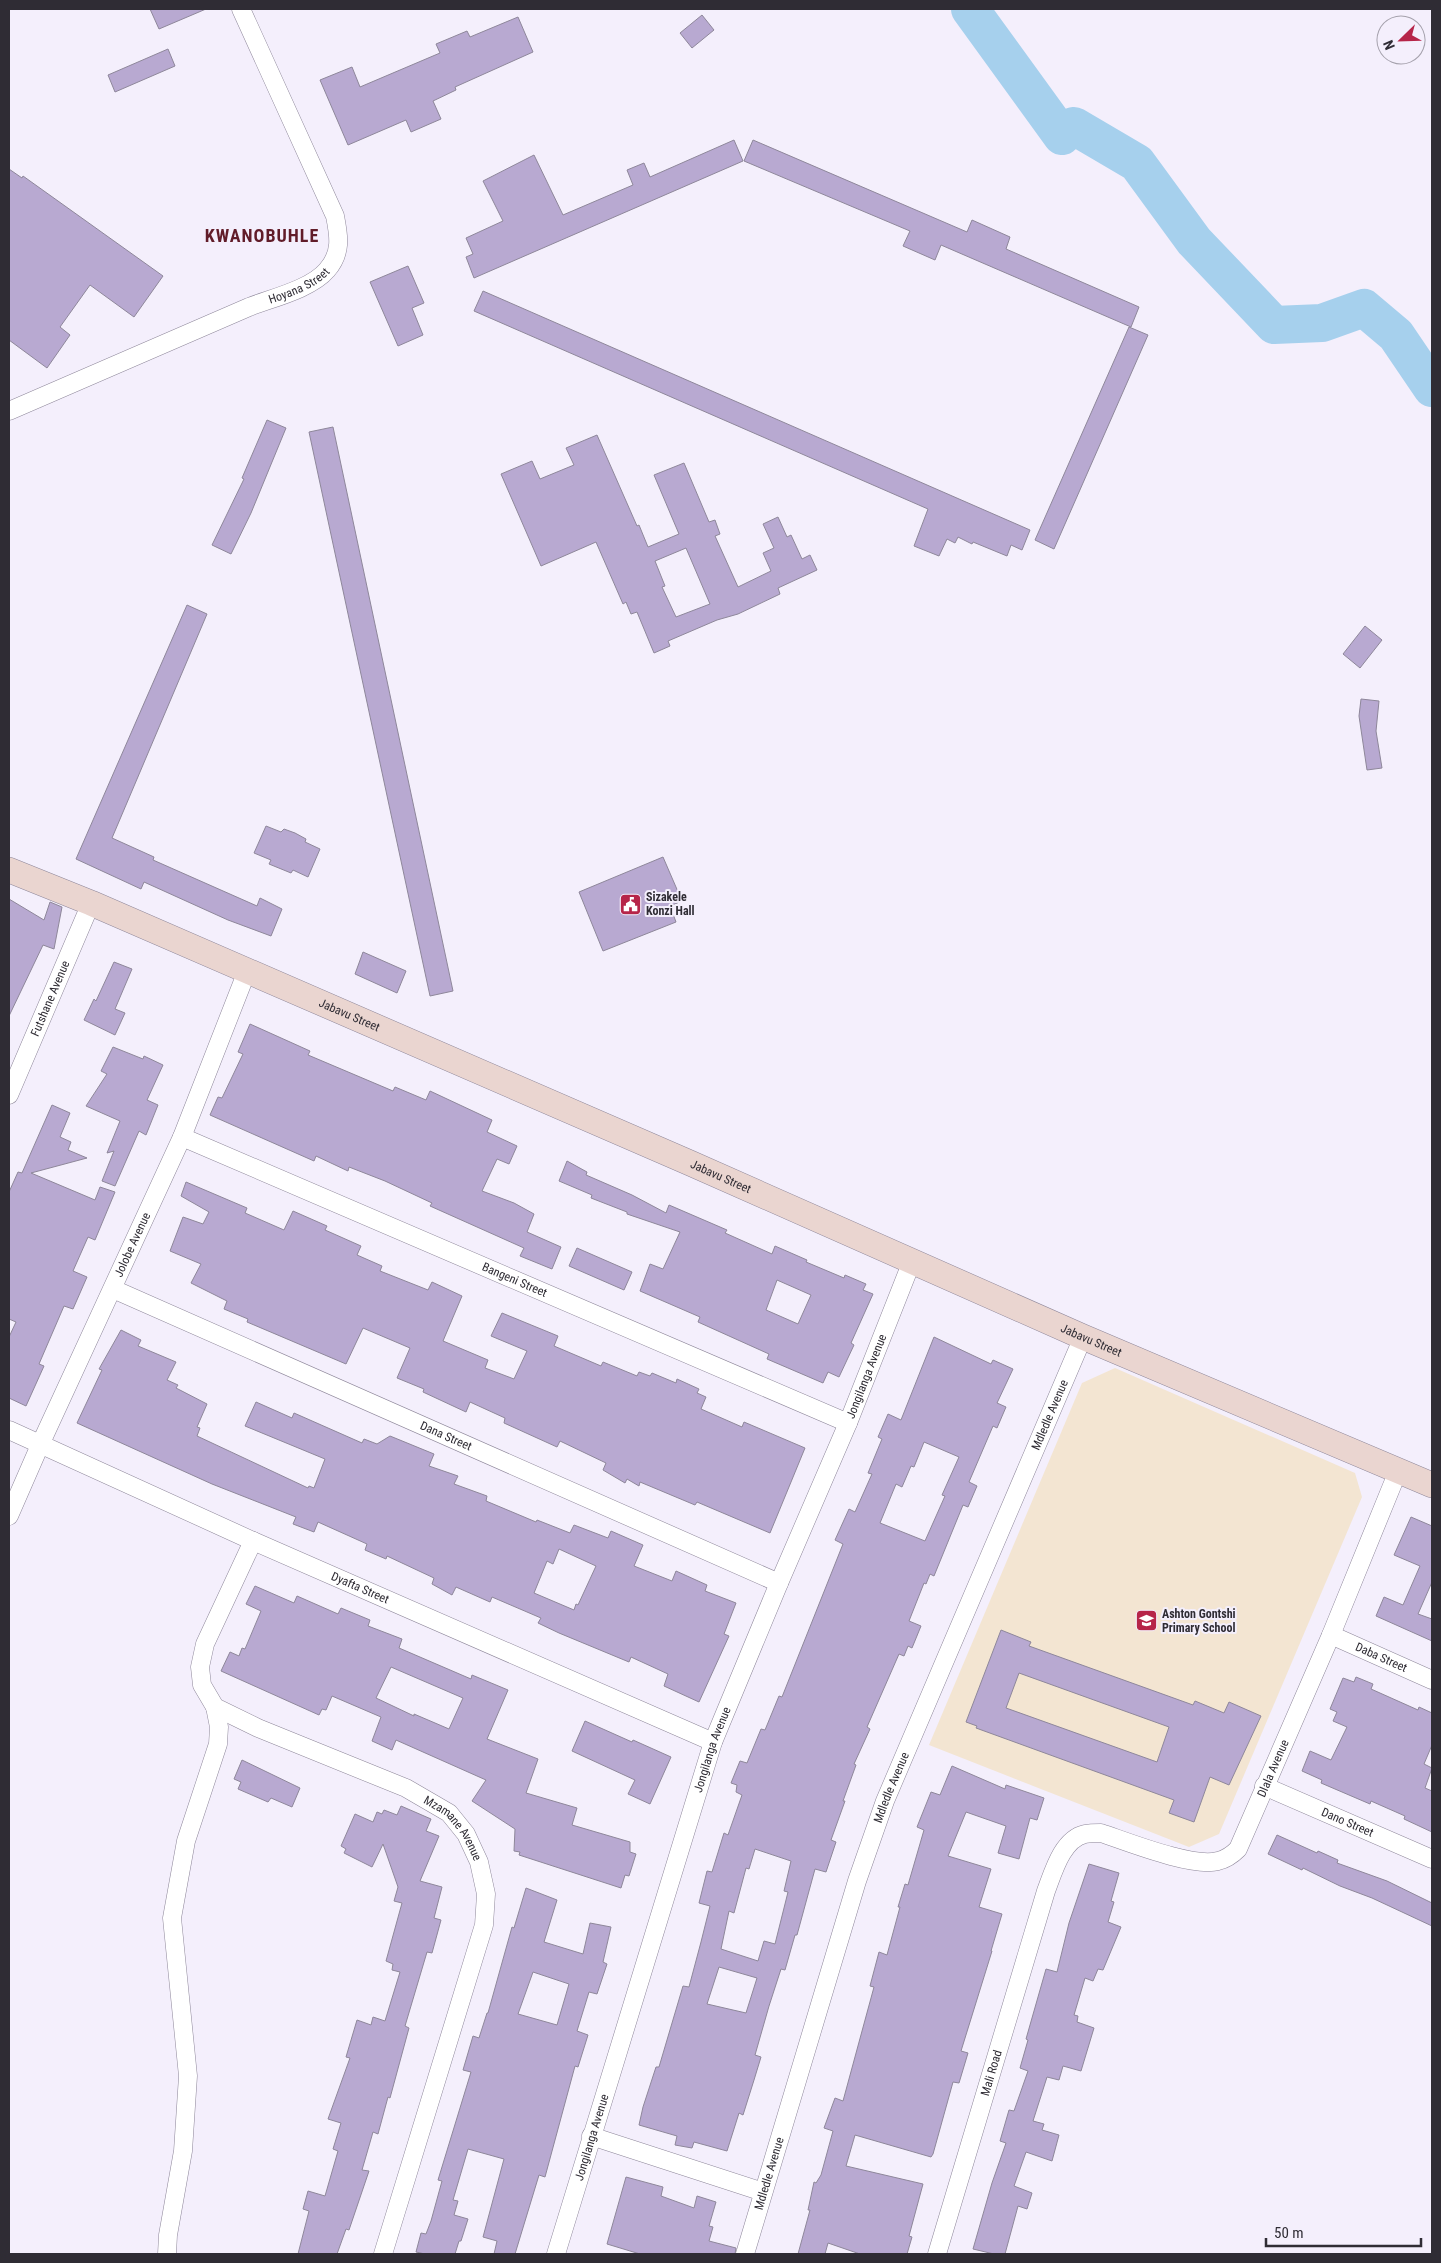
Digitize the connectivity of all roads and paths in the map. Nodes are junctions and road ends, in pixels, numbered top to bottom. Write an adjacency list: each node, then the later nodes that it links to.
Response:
1 (241, 9): 2 (street, Hoyana Street)
2 (9, 411)
3 (9, 870): 4 (street, Jabavu Street)
4 (91, 903): 5 (street, Jabavu Street); 6 (street, Futshane Avenue)
5 (247, 972): 7 (street, Jolobe Avenue); 8 (street, Jabavu Street)
6 (9, 1095)
7 (182, 1137): 9 (street, Jolobe Avenue); 11 (street, Bangeni Street)
8 (912, 1261): 10 (street, Jabavu Street); 11 (street, Jongilanga Avenue)
9 (113, 1289): 13 (street, Jolobe Avenue); 18 (street, Dana Street)
10 (1083, 1337): 14 (street, Jabavu Street); 27 (street, Mdledle Avenue)
11 (848, 1423): 18 (street, Jongilanga Avenue)
12 (9, 1430): 13 (street, Dyafta Street)
13 (40, 1445): 16 (street, Jolobe Avenue); 17 (street, Dyafta Street)
14 (1398, 1471): 15 (street, Jabavu Street); 19 (street, Dlala Avenue)
15 (1432, 1485)
16 (9, 1516)
17 (253, 1541): 21 (street); 22 (street, Dyafta Street)
18 (779, 1583): 22 (street, Jongilanga Avenue)
19 (1331, 1636): 20 (street, Daba Street); 23 (street, Dlala Avenue)
20 (1432, 1680)
21 (215, 1707): 28 (street); 29 (street, Mzamane Avenue)
22 (713, 1742): 26 (street, Jongilanga Avenue)
23 (1264, 1786): 24 (street, Dano Street); 25 (street, Dlala Avenue)
24 (1432, 1859)
25 (1046, 1891): 32 (street, Mali Road)
26 (591, 2136): 27 (street); 30 (street, Jongilanga Avenue)
27 (763, 2192): 31 (street, Mdledle Avenue)
28 (166, 2254)
29 (383, 2254)
30 (556, 2254)
31 (745, 2254)
32 (937, 2254)

